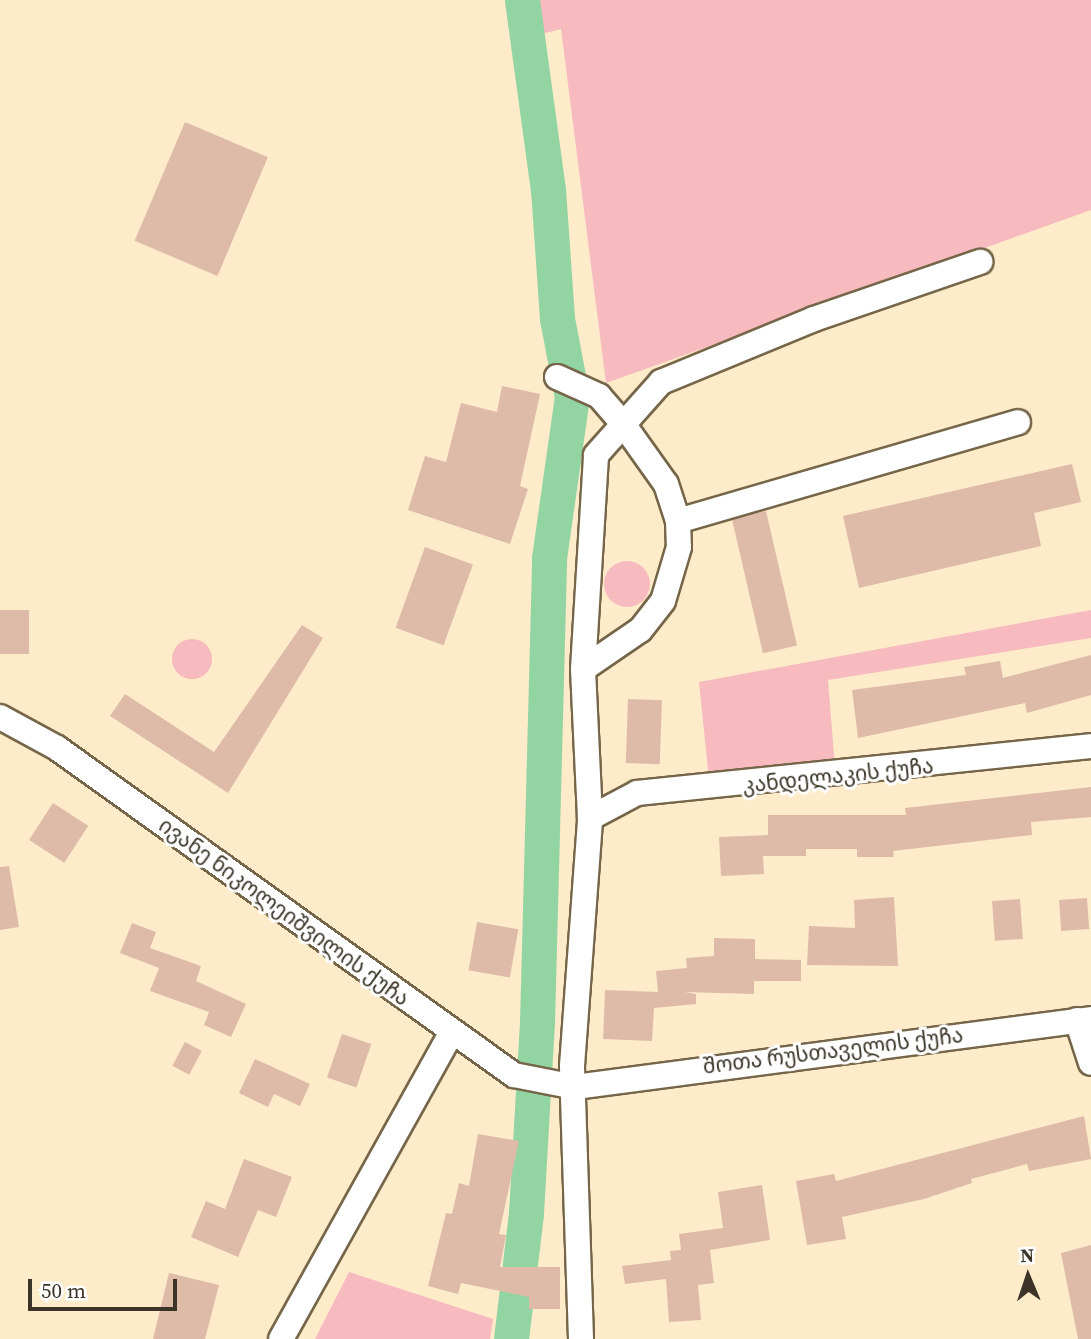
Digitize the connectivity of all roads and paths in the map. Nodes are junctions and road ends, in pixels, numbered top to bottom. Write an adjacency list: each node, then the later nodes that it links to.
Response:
1 (980, 262): 3 (street)
2 (568, 381): 3 (street)
3 (621, 421): 5 (street); 6 (street)
4 (1018, 422): 5 (street)
5 (678, 521): 6 (street)
6 (583, 669): 9 (street)
7 (0, 717): 11 (street, ივანე ნიკოლეიშვილის ქუჩა)
8 (1091, 746): 9 (street, კანდელაკის ქუჩა)
9 (590, 818): 13 (street)
10 (1084, 1020): 12 (street); 13 (street, შოთა რუსთაველის ქუჩა)
11 (451, 1033): 13 (street, ივანე ნიკოლეიშვილის ქუჩა); 14 (street)
12 (1091, 1063)
13 (575, 1087): 15 (street)
14 (281, 1339)
15 (580, 1339)

